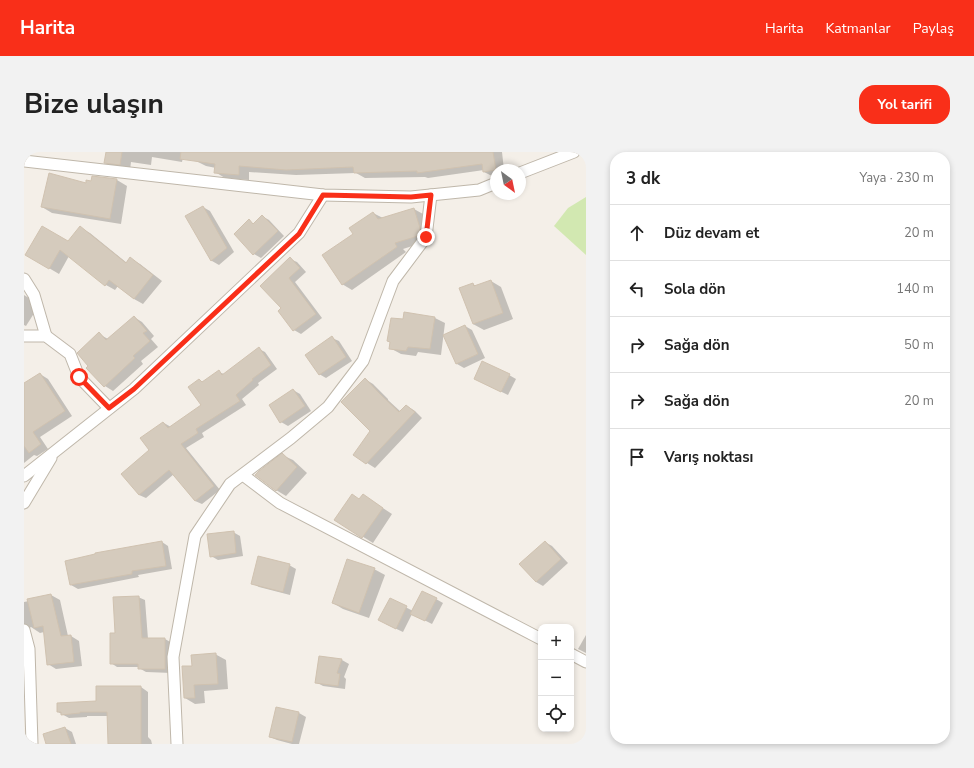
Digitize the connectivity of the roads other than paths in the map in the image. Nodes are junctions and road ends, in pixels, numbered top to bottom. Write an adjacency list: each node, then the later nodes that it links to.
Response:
1 (574, 152): 3 (street)
2 (24, 161): 5 (street)
3 (526, 172)
4 (490, 185): 6 (street)
5 (323, 195): 6 (street); 10 (street)
6 (431, 195): 12 (street)
7 (24, 279): 9 (street)
8 (24, 336): 9 (street)
9 (46, 336): 10 (street)
10 (109, 408): 11 (street)
11 (54, 452): 13 (street); 14 (street)
12 (243, 475): 16 (street); 20 (street)
13 (24, 476)
14 (24, 503)
15 (24, 630): 19 (street)
16 (538, 637)
17 (574, 656): 18 (street)
18 (586, 662)
19 (32, 744)
20 (177, 744)

